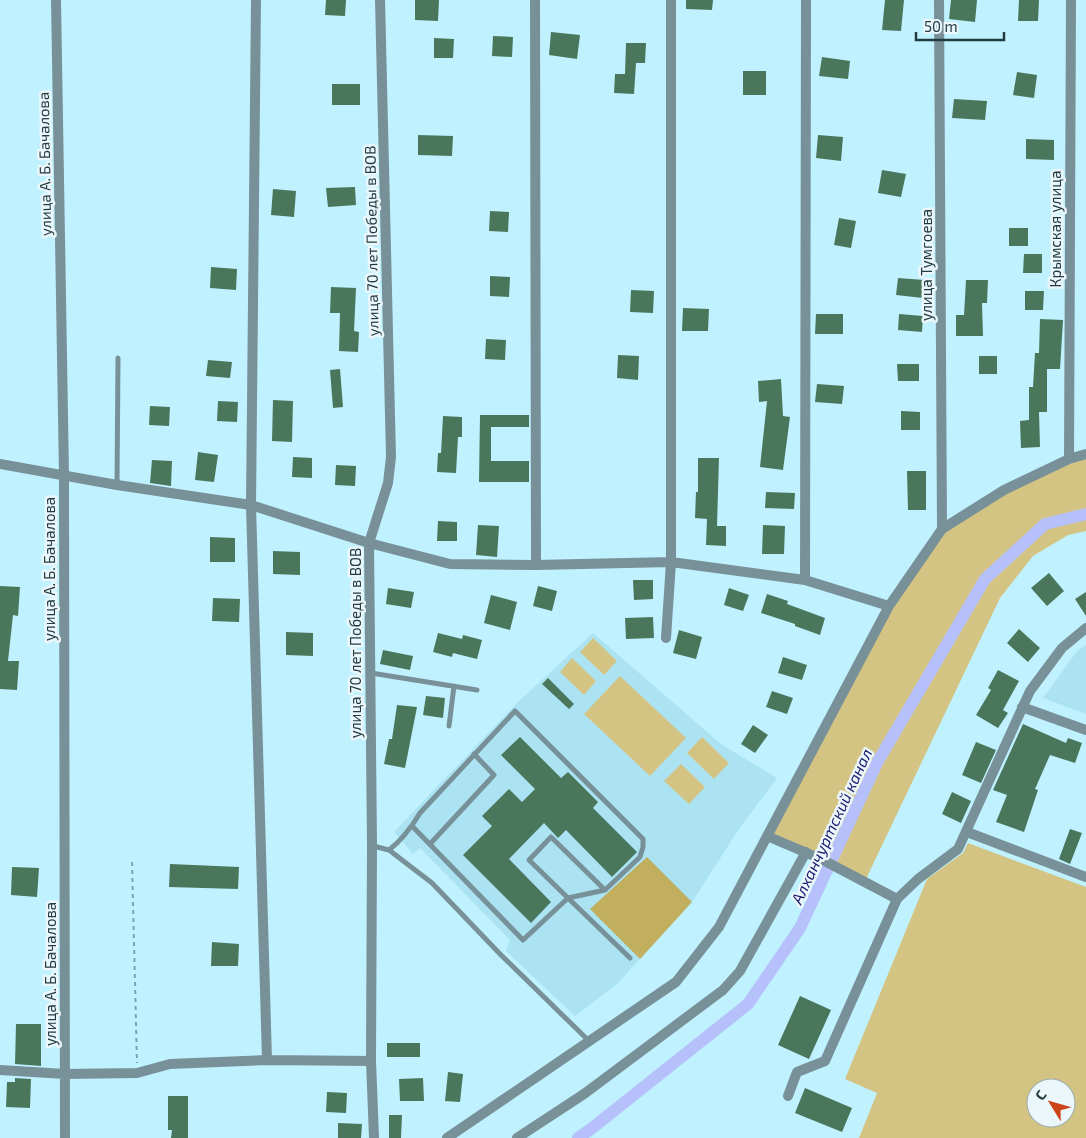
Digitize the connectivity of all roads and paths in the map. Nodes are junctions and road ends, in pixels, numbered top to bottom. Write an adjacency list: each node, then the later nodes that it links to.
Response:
1 (56, 0): 13 (street, улица А. Б. Бачалова)
2 (256, 0): 15 (street)
3 (380, 0): 17 (street, улица 70 лет Победы в ВОВ)
4 (535, 0): 19 (street)
5 (671, 0): 18 (street)
6 (806, 0): 20 (street)
7 (939, 0): 16 (street, улица Тумгоева)
8 (1071, 0): 11 (street, Крымская улица)
9 (118, 358): 14 (lane)
10 (1086, 454): 11 (street)
11 (1069, 459): 16 (street)
12 (0, 464): 13 (street)
13 (64, 476): 14 (street); 49 (street, улица А. Б. Бачалова)
14 (118, 485): 15 (street)
15 (251, 505): 17 (street); 45 (street)
16 (942, 530): 21 (street)
17 (369, 543): 19 (street); 24 (street, улица 70 лет Победы в ВОВ)
18 (671, 562): 19 (street); 20 (street); 23 (street)
19 (536, 565)
20 (805, 580): 21 (street)
21 (888, 606): 33 (street)
22 (1086, 628): 27 (street)
23 (666, 638)
24 (370, 673): 25 (lane); 35 (street, улица 70 лет Победы в ВОВ)
25 (454, 686): 26 (lane); 28 (lane)
26 (476, 690)
27 (1022, 707): 29 (street); 32 (street)
28 (449, 726)
29 (1086, 730)
30 (474, 754): 31 (lane); 34 (lane); 40 (lane)
31 (412, 826): 34 (lane); 36 (lane)
32 (967, 832): 39 (street); 42 (street)
33 (767, 836): 37 (street); 44 (street)
34 (430, 844): 41 (lane)
35 (372, 846): 36 (lane); 46 (street, улица 70 лет Победы в ВОВ)
36 (389, 850): 44 (lane)
37 (806, 852): 42 (street); 54 (street)
38 (132, 862): 48 (path)
39 (1086, 877)
40 (605, 890): 41 (lane); 41 (lane)
41 (568, 898): 43 (lane)
42 (897, 898): 50 (street)
43 (630, 958)
44 (589, 1041): 53 (street)
45 (267, 1060): 46 (street); 48 (street)
46 (371, 1061): 52 (street, улица 70 лет Победы в ВОВ)
47 (0, 1070): 49 (street)
48 (137, 1073): 49 (street)
49 (65, 1074): 51 (street, улица А. Б. Бачалова)
50 (788, 1096)
51 (65, 1138)
52 (374, 1138)
53 (447, 1138)
54 (517, 1138)

